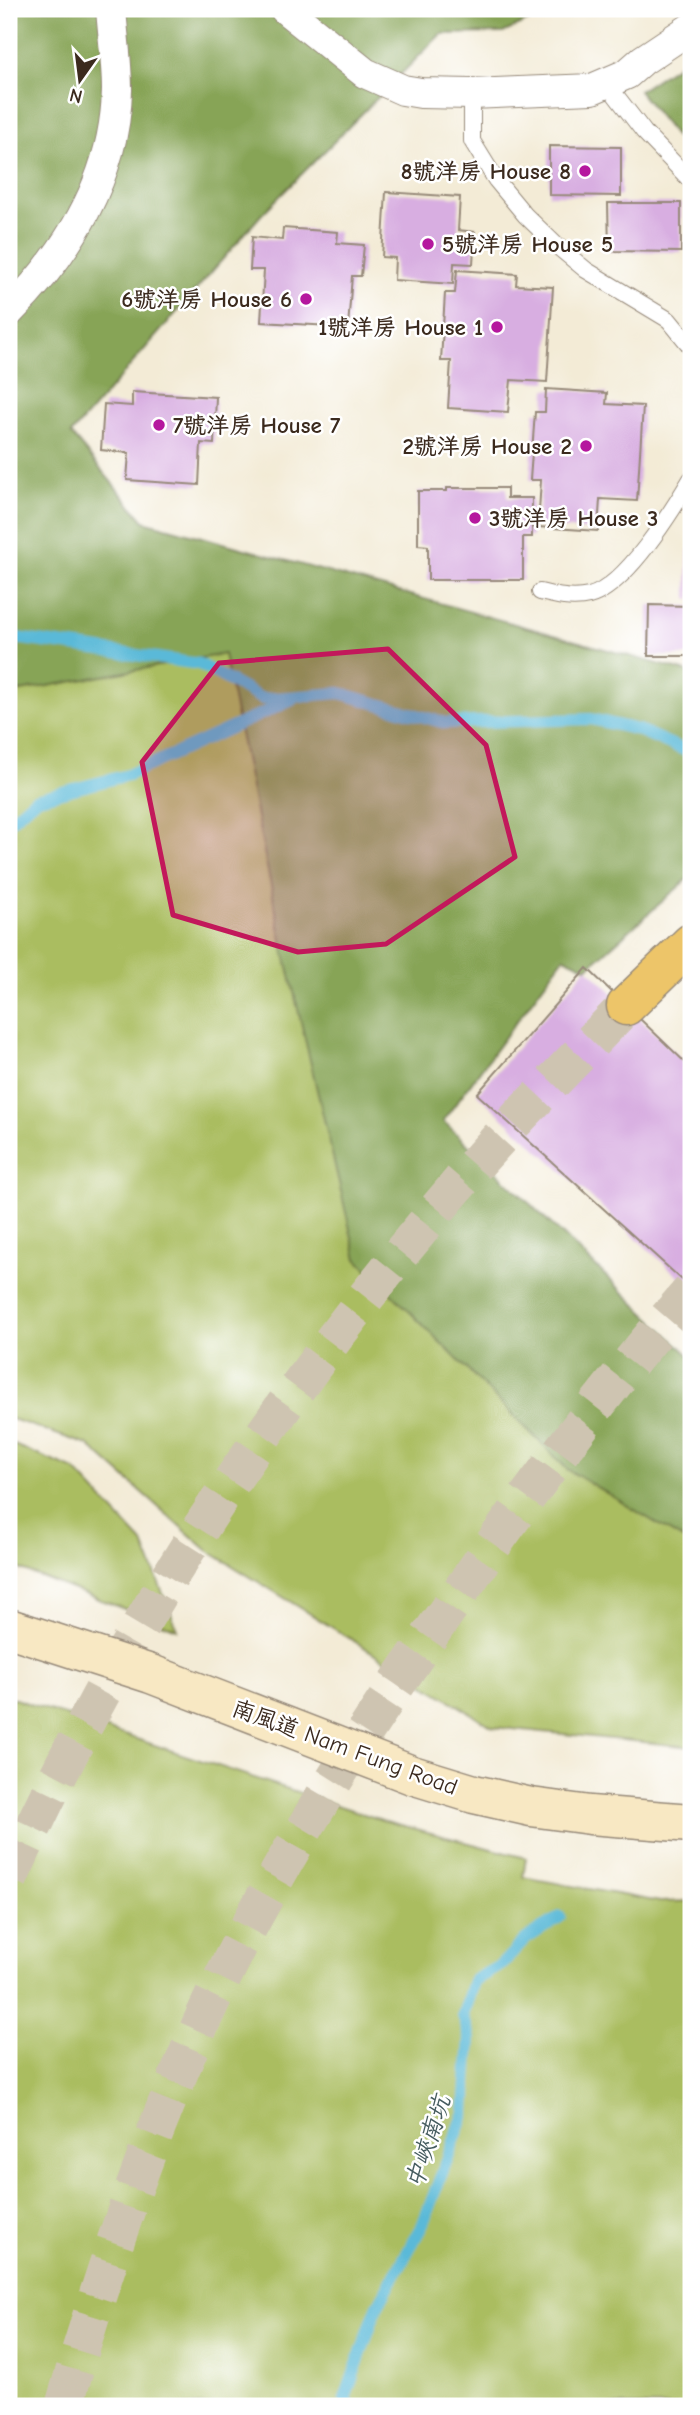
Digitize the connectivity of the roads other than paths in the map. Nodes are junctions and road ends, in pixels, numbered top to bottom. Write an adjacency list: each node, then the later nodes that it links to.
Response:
1 (111, 9): 7 (street)
2 (285, 9): 5 (street)
3 (691, 27): 4 (street)
4 (607, 85): 5 (street); 6 (lane)
5 (472, 94): 8 (lane)
6 (691, 181)
7 (9, 312)
8 (691, 347)
9 (691, 479): 10 (lane)
10 (540, 592)
11 (691, 943): 12 (highway)
12 (626, 1006)
13 (9, 1628): 14 (main road, 南風道 Nam Fung Road)
14 (691, 1823)

